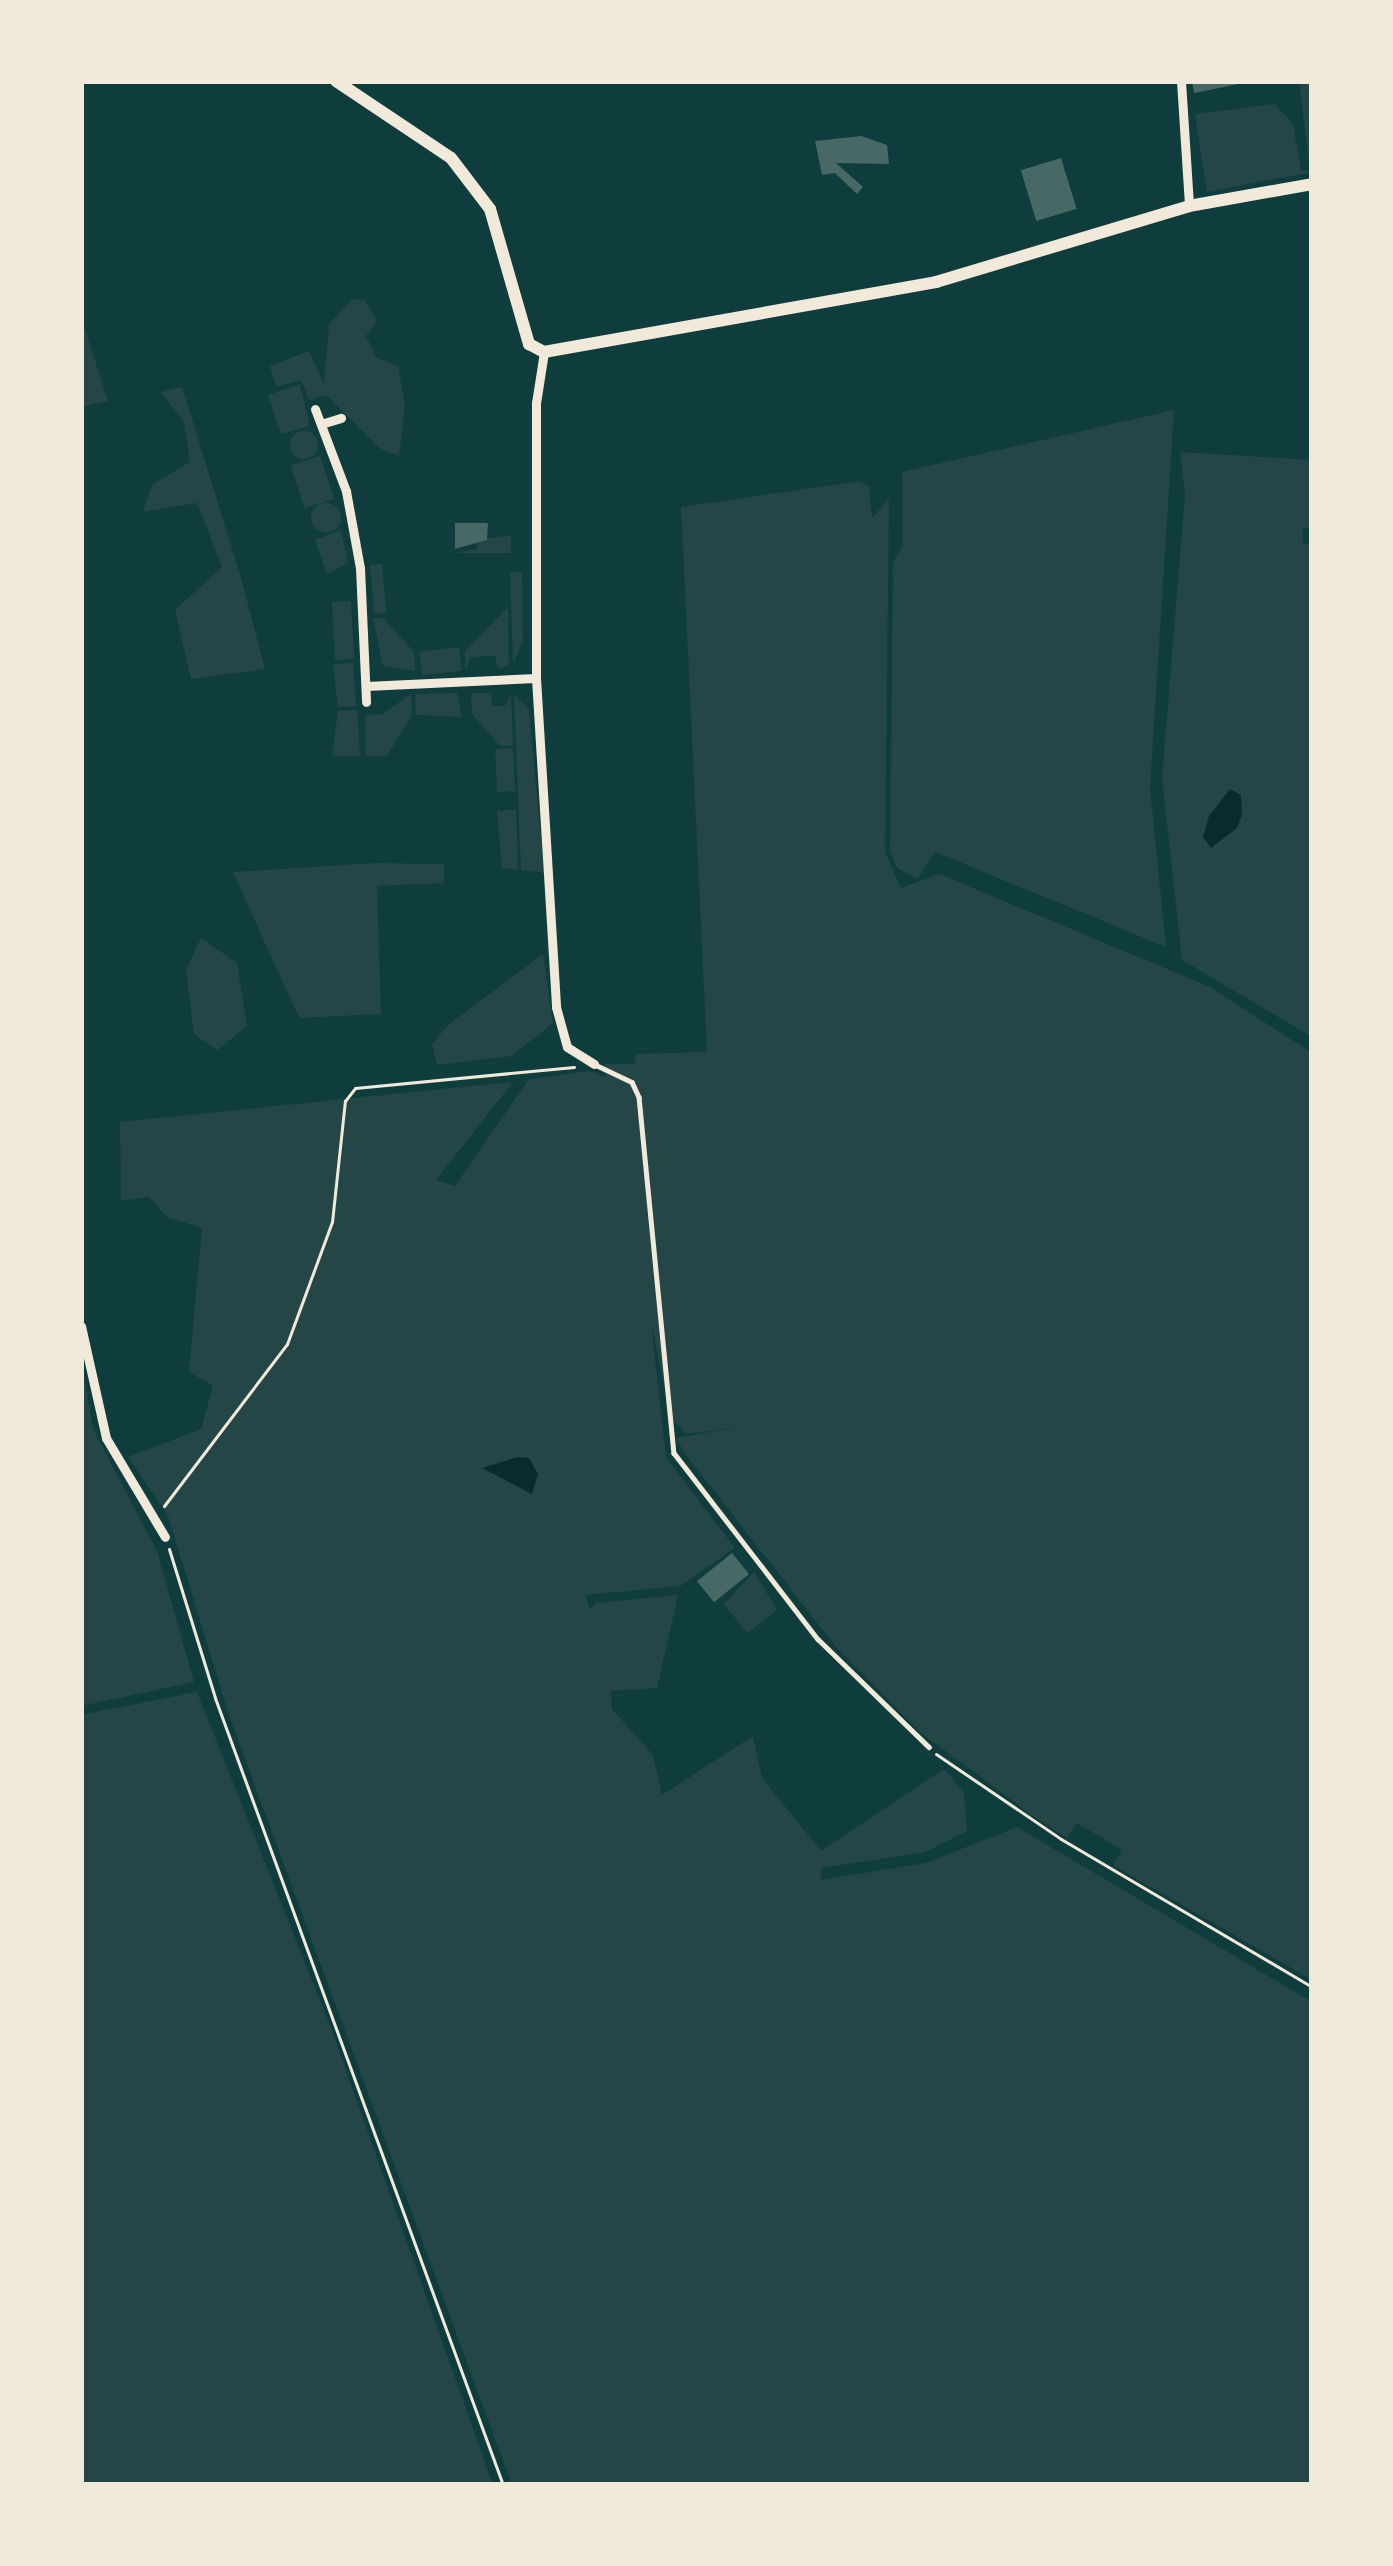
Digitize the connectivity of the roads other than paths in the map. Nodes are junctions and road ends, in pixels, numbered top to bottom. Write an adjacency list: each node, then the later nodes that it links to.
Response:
1 (336, 81): 5 (street)
2 (1180, 81): 4 (street)
3 (1312, 184): 4 (street)
4 (1189, 206): 5 (street)
5 (544, 352): 9 (street)
6 (315, 409): 8 (street)
7 (341, 418): 8 (street)
8 (321, 424): 10 (street)
9 (536, 678): 10 (street); 12 (street)
10 (366, 686): 11 (street)
11 (366, 702)
12 (594, 1064): 15 (lane)
13 (81, 1326): 14 (street)
14 (165, 1537)
15 (929, 1747)

